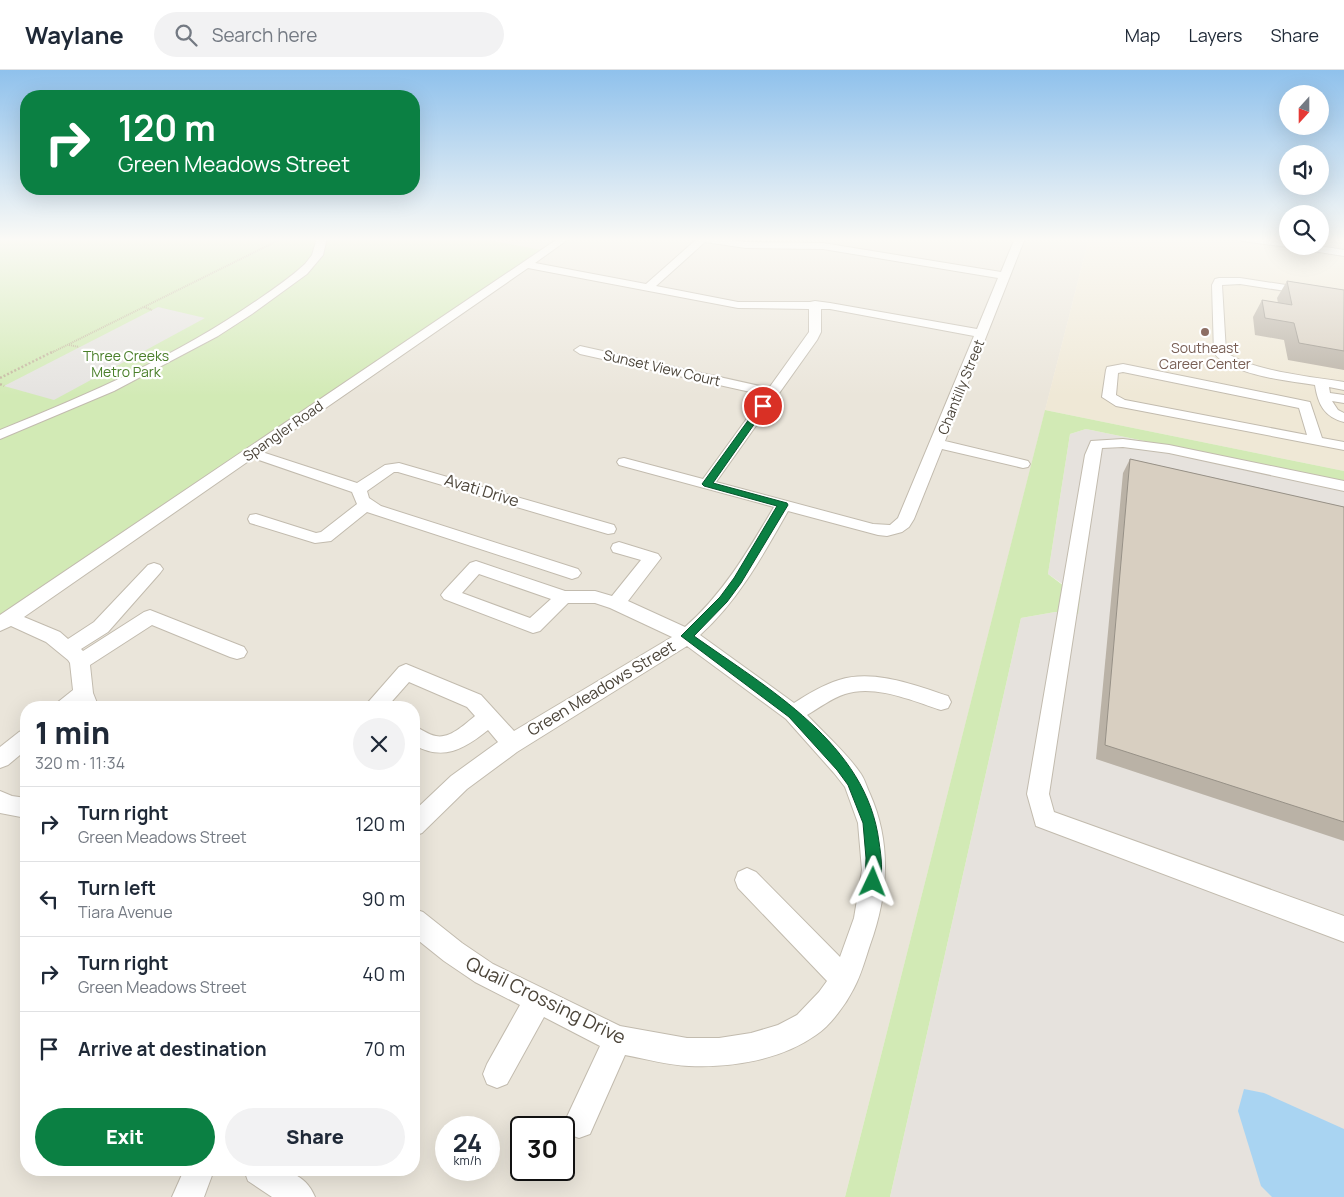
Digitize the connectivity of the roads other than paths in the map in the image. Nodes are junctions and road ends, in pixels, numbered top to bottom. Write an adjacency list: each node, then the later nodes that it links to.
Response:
1 (278, 291): 17 (street)
2 (488, 291): 21 (street, Spangler Road)
3 (662, 291): 8 (street)
4 (1000, 291): 9 (street, Chantilly Street)
5 (1217, 291): 11 (street)
6 (1302, 291): 7 (street)
7 (1344, 297)
8 (815, 304): 9 (street); 13 (street)
9 (982, 334): 19 (street, Chantilly Street)
10 (580, 350): 13 (street, Sunset View Court)
11 (1321, 381): 12 (street); 14 (street)
12 (1344, 386)
13 (773, 393): 24 (street)
14 (1324, 396): 15 (street); 16 (street)
15 (1344, 400)
16 (1344, 418)
17 (0, 435)
18 (1316, 441): 18 (street); 20 (street)
19 (938, 444): 23 (street); 27 (street, Chantilly Street)
20 (1344, 446)
21 (251, 453): 26 (street); 35 (street, Spangler Road)
22 (624, 462): 24 (street)
23 (1023, 464)
24 (707, 484): 27 (street)
25 (1344, 486): 53 (street)
26 (362, 497): 28 (street, Avati Drive); 29 (street, Avati Drive); 32 (street)
27 (783, 505): 36 (street, Green Meadows Street)
28 (256, 519)
29 (608, 529)
30 (619, 548): 34 (street)
31 (154, 569): 38 (street)
32 (572, 573)
33 (564, 597): 33 (street, Quail Crossing Drive); 34 (street, Quail Crossing Drive)
34 (616, 603): 36 (street, Quail Crossing Drive)
35 (5, 621): 38 (street)
36 (687, 636): 42 (street, Quail Crossing Drive); 46 (street, Green Meadows Street)
37 (237, 652): 38 (street)
38 (74, 655): 39 (street)
39 (86, 700)
40 (379, 701): 43 (street)
41 (941, 702): 42 (street)
42 (793, 713): 54 (street, Quail Crossing Drive)
43 (489, 717): 44 (street); 46 (street)
44 (420, 738)
45 (20, 743): 47 (street)
46 (512, 743): 50 (street, Green Meadows Street)
47 (0, 759)
48 (0, 801): 49 (street)
49 (20, 807)
50 (420, 819)
51 (747, 880): 54 (street)
52 (420, 925): 55 (street, Quail Crossing Drive)
53 (1344, 929)
54 (844, 980): 56 (street, Quail Crossing Drive)
55 (538, 1000): 56 (street, Quail Crossing Drive); 57 (street)
56 (618, 1040): 58 (street)
57 (497, 1074)
58 (580, 1123)
59 (197, 1176): 61 (street)
60 (268, 1176): 62 (street)
61 (188, 1197)
62 (300, 1197)

